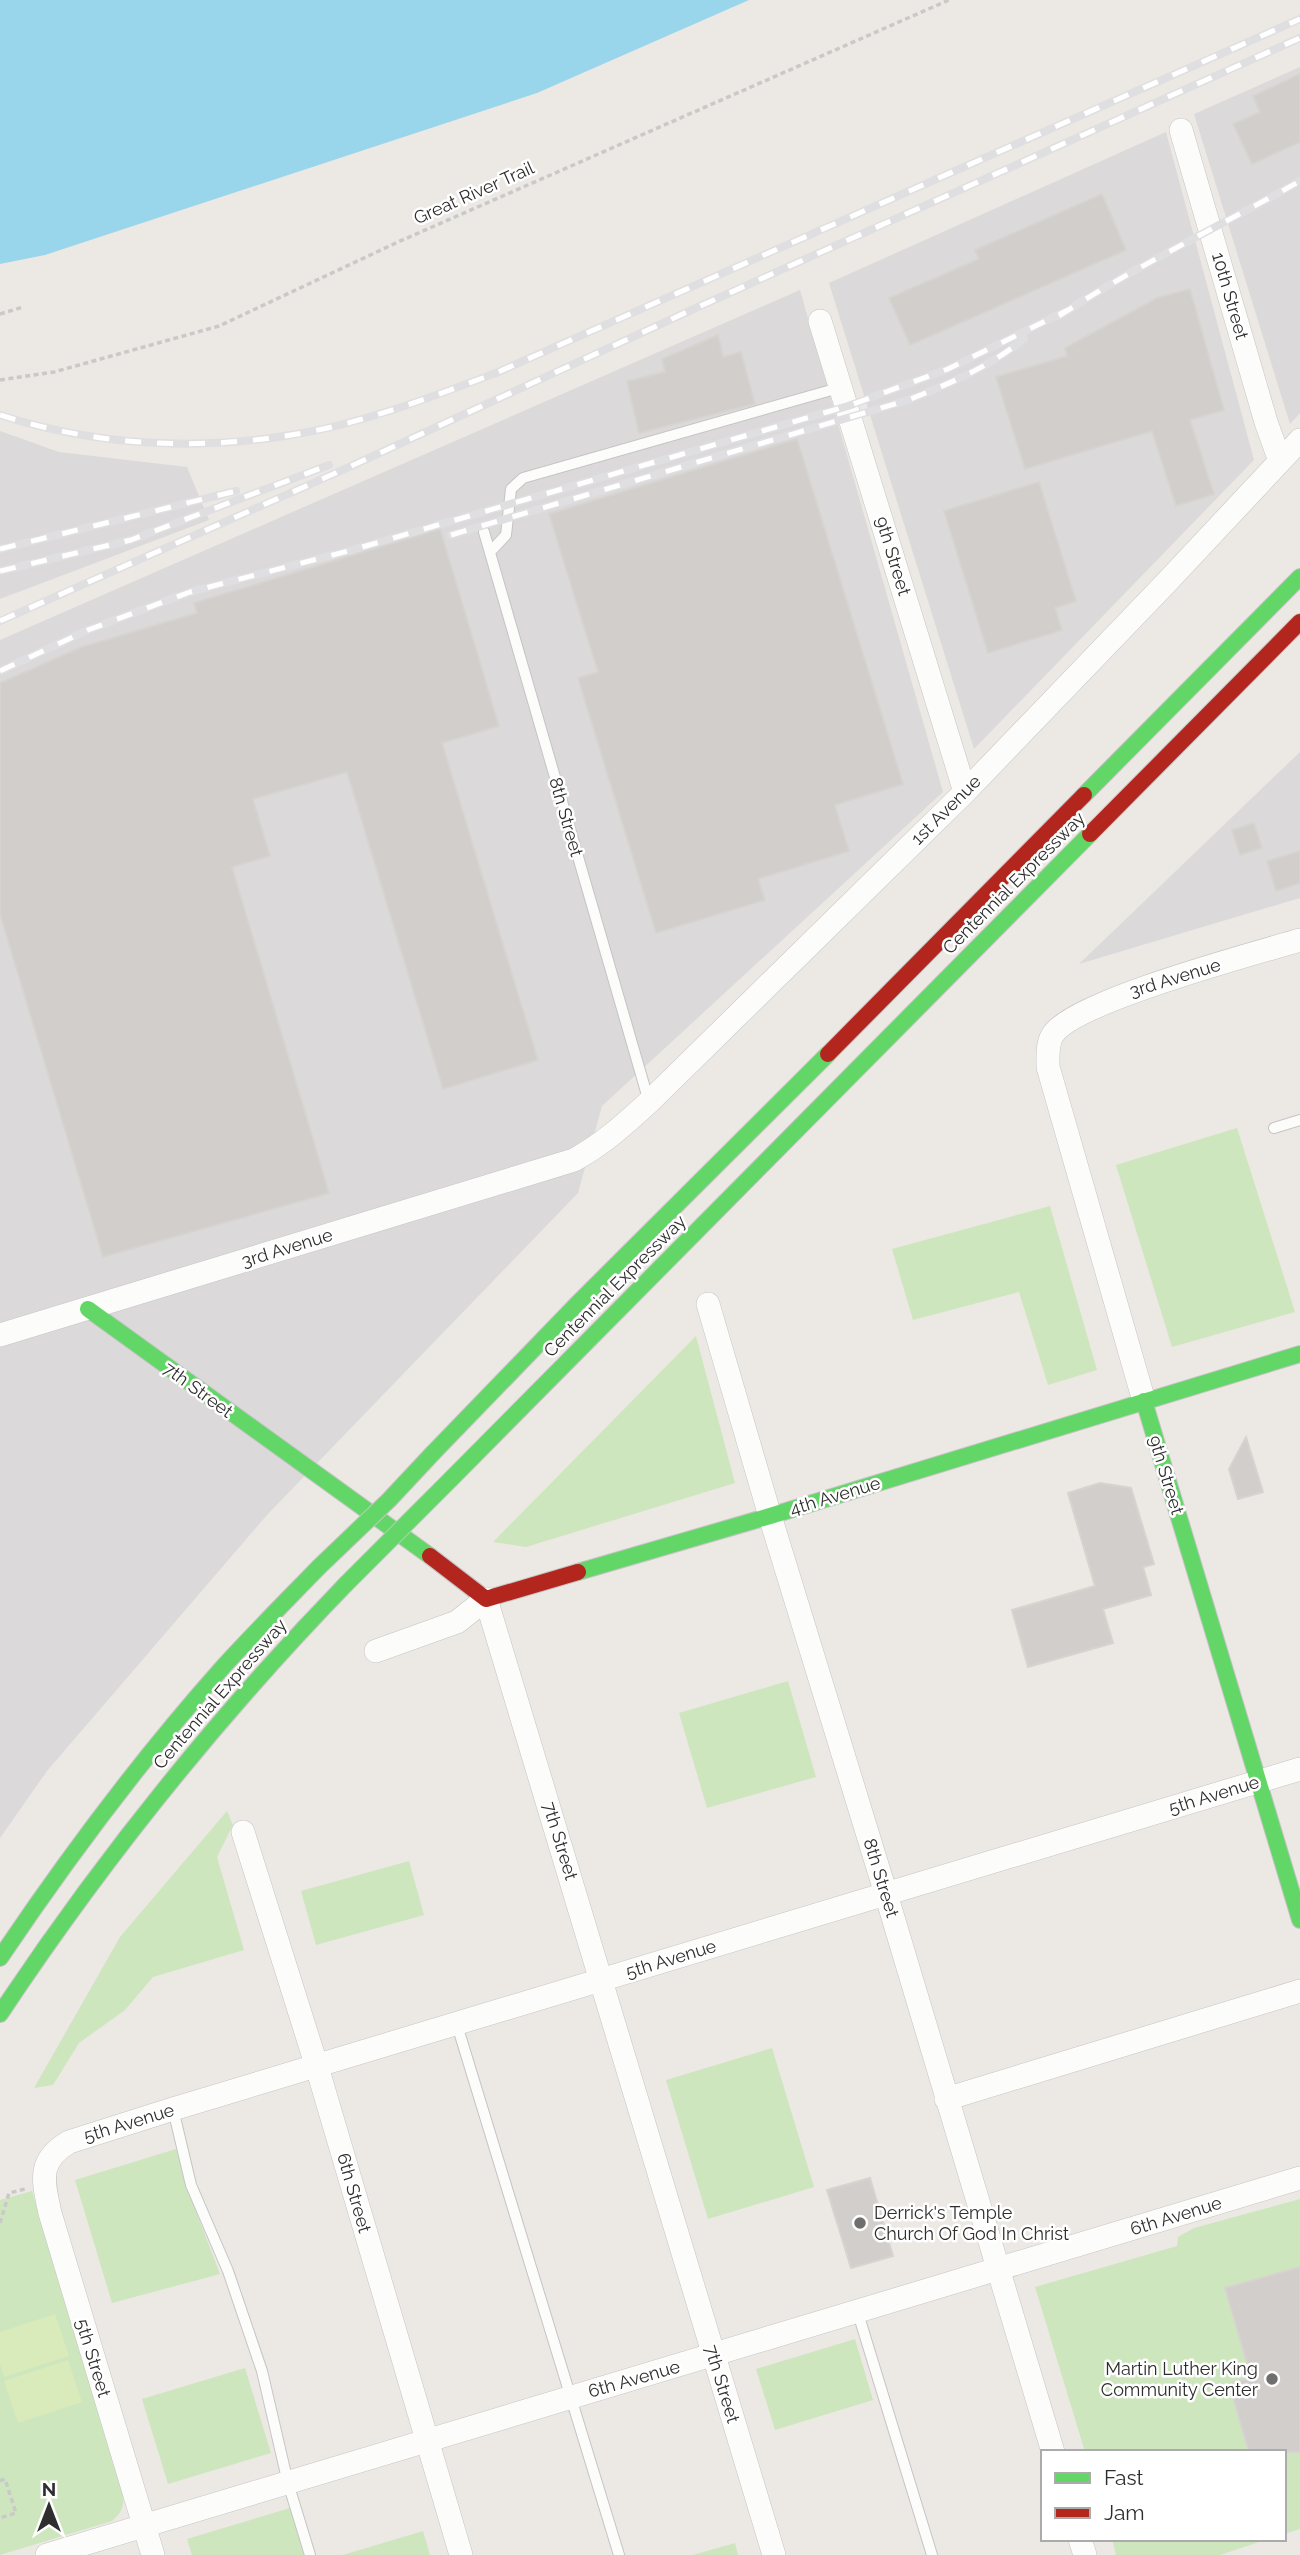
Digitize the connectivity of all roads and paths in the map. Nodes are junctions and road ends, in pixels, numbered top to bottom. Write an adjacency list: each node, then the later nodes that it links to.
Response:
1 (949, 0): 6 (path, Great River Trail)
2 (1181, 130): 9 (street, 10th Street)
3 (23, 307): 4 (path)
4 (0, 314)
5 (820, 321): 7 (street, 9th Street)
6 (0, 380)
7 (842, 387): 11 (lane); 14 (street, 9th Street)
8 (1300, 440): 9 (street, 1st Avenue)
9 (1280, 461): 14 (street, 1st Avenue)
10 (484, 531): 11 (lane, 8th Street)
11 (490, 552): 17 (lane, 8th Street)
12 (1300, 577): 31 (main road, Centennial Expressway, bridge)
13 (1300, 622): 39 (main road, Centennial Expressway, bridge)
14 (965, 792): 17 (street, 1st Avenue)
15 (1300, 940): 16 (street, 3rd Avenue)
16 (1056, 1030): 25 (street, 9th Street)
17 (649, 1102): 20 (street, 1st Avenue)
18 (1300, 1120): 19 (lane)
19 (1274, 1128)
20 (574, 1160): 22 (street, 3rd Avenue)
21 (708, 1304): 26 (street, 8th Street)
22 (88, 1309): 23 (street, 3rd Avenue); 27 (main road, 7th Street)
23 (0, 1335)
24 (1300, 1354): 25 (main road, 4th Avenue)
25 (1144, 1401): 26 (main road, 4th Avenue); 30 (main road, 9th Street)
26 (770, 1516): 27 (main road, 4th Avenue); 33 (street, 8th Street)
27 (486, 1599): 28 (street, 4th Avenue); 37 (street, 7th Street)
28 (376, 1651)
29 (1300, 1769): 30 (street, 5th Avenue)
30 (1258, 1782): 33 (street, 5th Avenue); 35 (main road, 9th Street)
31 (99, 1819): 34 (main road); 36 (main road, Centennial Expressway)
32 (243, 1832): 41 (street, 6th Street)
33 (886, 1894): 37 (street, 5th Avenue); 42 (street, 8th Street)
34 (9, 1918)
35 (1300, 1920)
36 (0, 1958)
37 (603, 1980): 40 (street, 5th Avenue); 50 (street, 7th Street)
38 (1300, 1991): 42 (street)
39 (0, 2014)
40 (457, 2025): 41 (street, 5th Avenue); 51 (lane)
41 (317, 2067): 43 (street, 5th Avenue); 52 (street, 6th Street)
42 (946, 2099): 48 (street, 8th Street)
43 (173, 2109): 44 (street, 5th Avenue); 55 (lane)
44 (48, 2159): 46 (street, 5th Street)
45 (1300, 2178): 48 (street, 6th Avenue)
46 (44, 2186): 47 (path); 57 (street, 5th Street)
47 (0, 2223)
48 (998, 2269): 49 (street, 6th Avenue); 53 (street, 8th Street)
49 (857, 2310): 50 (street, 6th Avenue); 64 (lane)
50 (713, 2356): 51 (street, 6th Avenue); 63 (street, 7th Street)
51 (571, 2398): 52 (street, 6th Avenue); 62 (lane)
52 (426, 2441): 55 (street, 6th Avenue); 61 (street, 6th Street)
53 (1052, 2450)
54 (0, 2481): 56 (path)
55 (288, 2483): 57 (street, 6th Avenue); 60 (lane)
56 (0, 2518)
57 (144, 2526): 58 (street, 6th Avenue); 59 (street, 5th Street)
58 (47, 2555)
59 (153, 2555)
60 (310, 2555)
61 (461, 2555)
62 (619, 2555)
63 (774, 2555)
64 (932, 2555)

